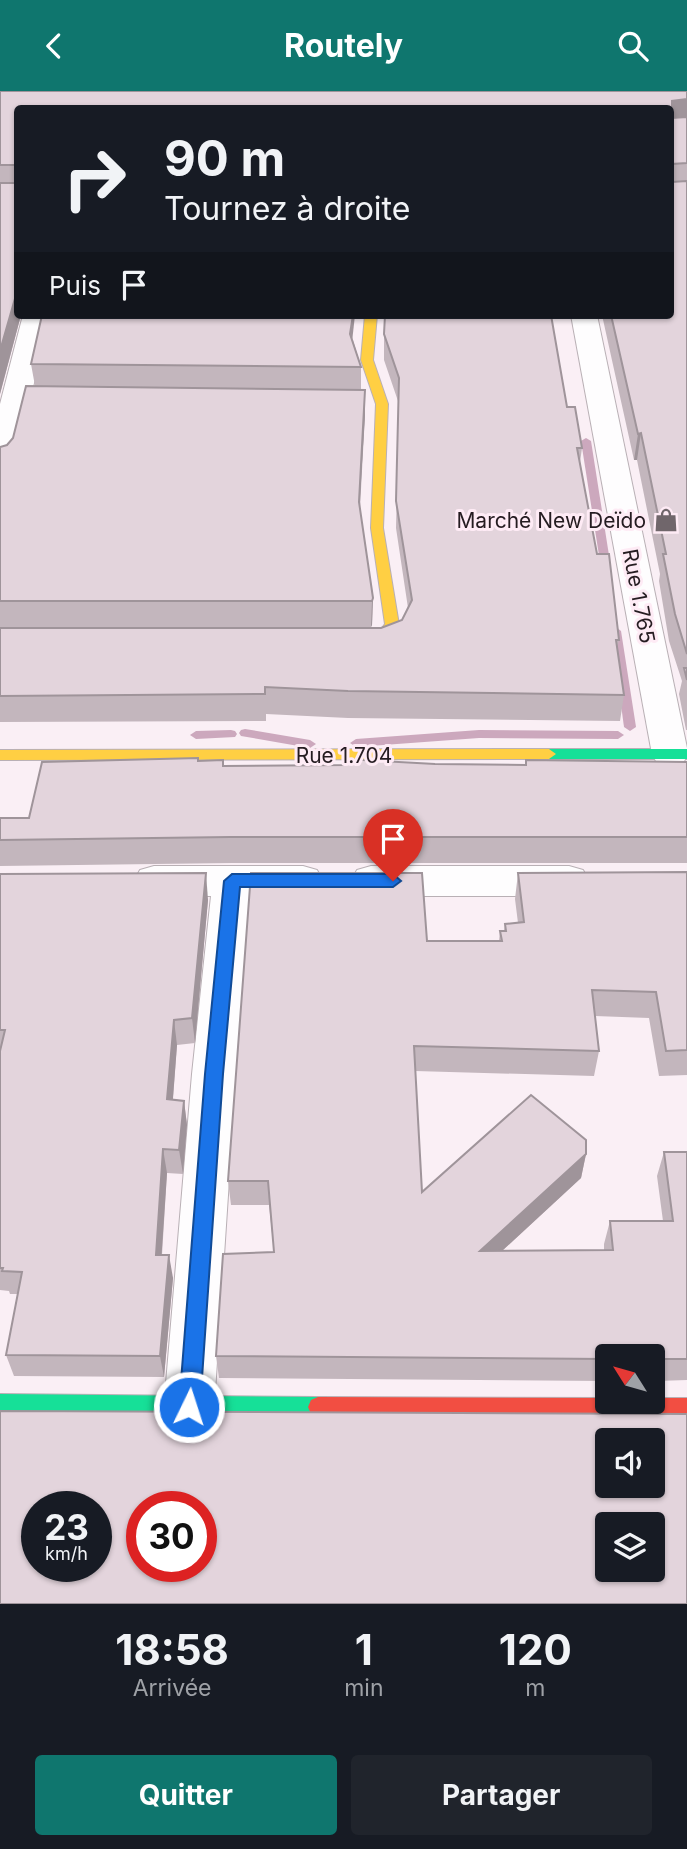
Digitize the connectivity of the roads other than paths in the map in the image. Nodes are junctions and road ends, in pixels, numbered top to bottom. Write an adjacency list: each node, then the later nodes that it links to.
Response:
1 (35, 319): 4 (street)
2 (371, 319): 7 (street)
3 (585, 319): 8 (street, Rue 1.765)
4 (16, 400): 5 (street); 6 (street)
5 (97, 401)
6 (0, 463)
7 (339, 641)
8 (679, 754): 9 (street, Rue 1.704)
9 (0, 755)
10 (232, 881): 11 (street); 12 (street); 14 (street)
11 (604, 881)
12 (123, 882)
13 (0, 1404): 14 (street)
14 (189, 1407): 15 (street)
15 (687, 1408)

